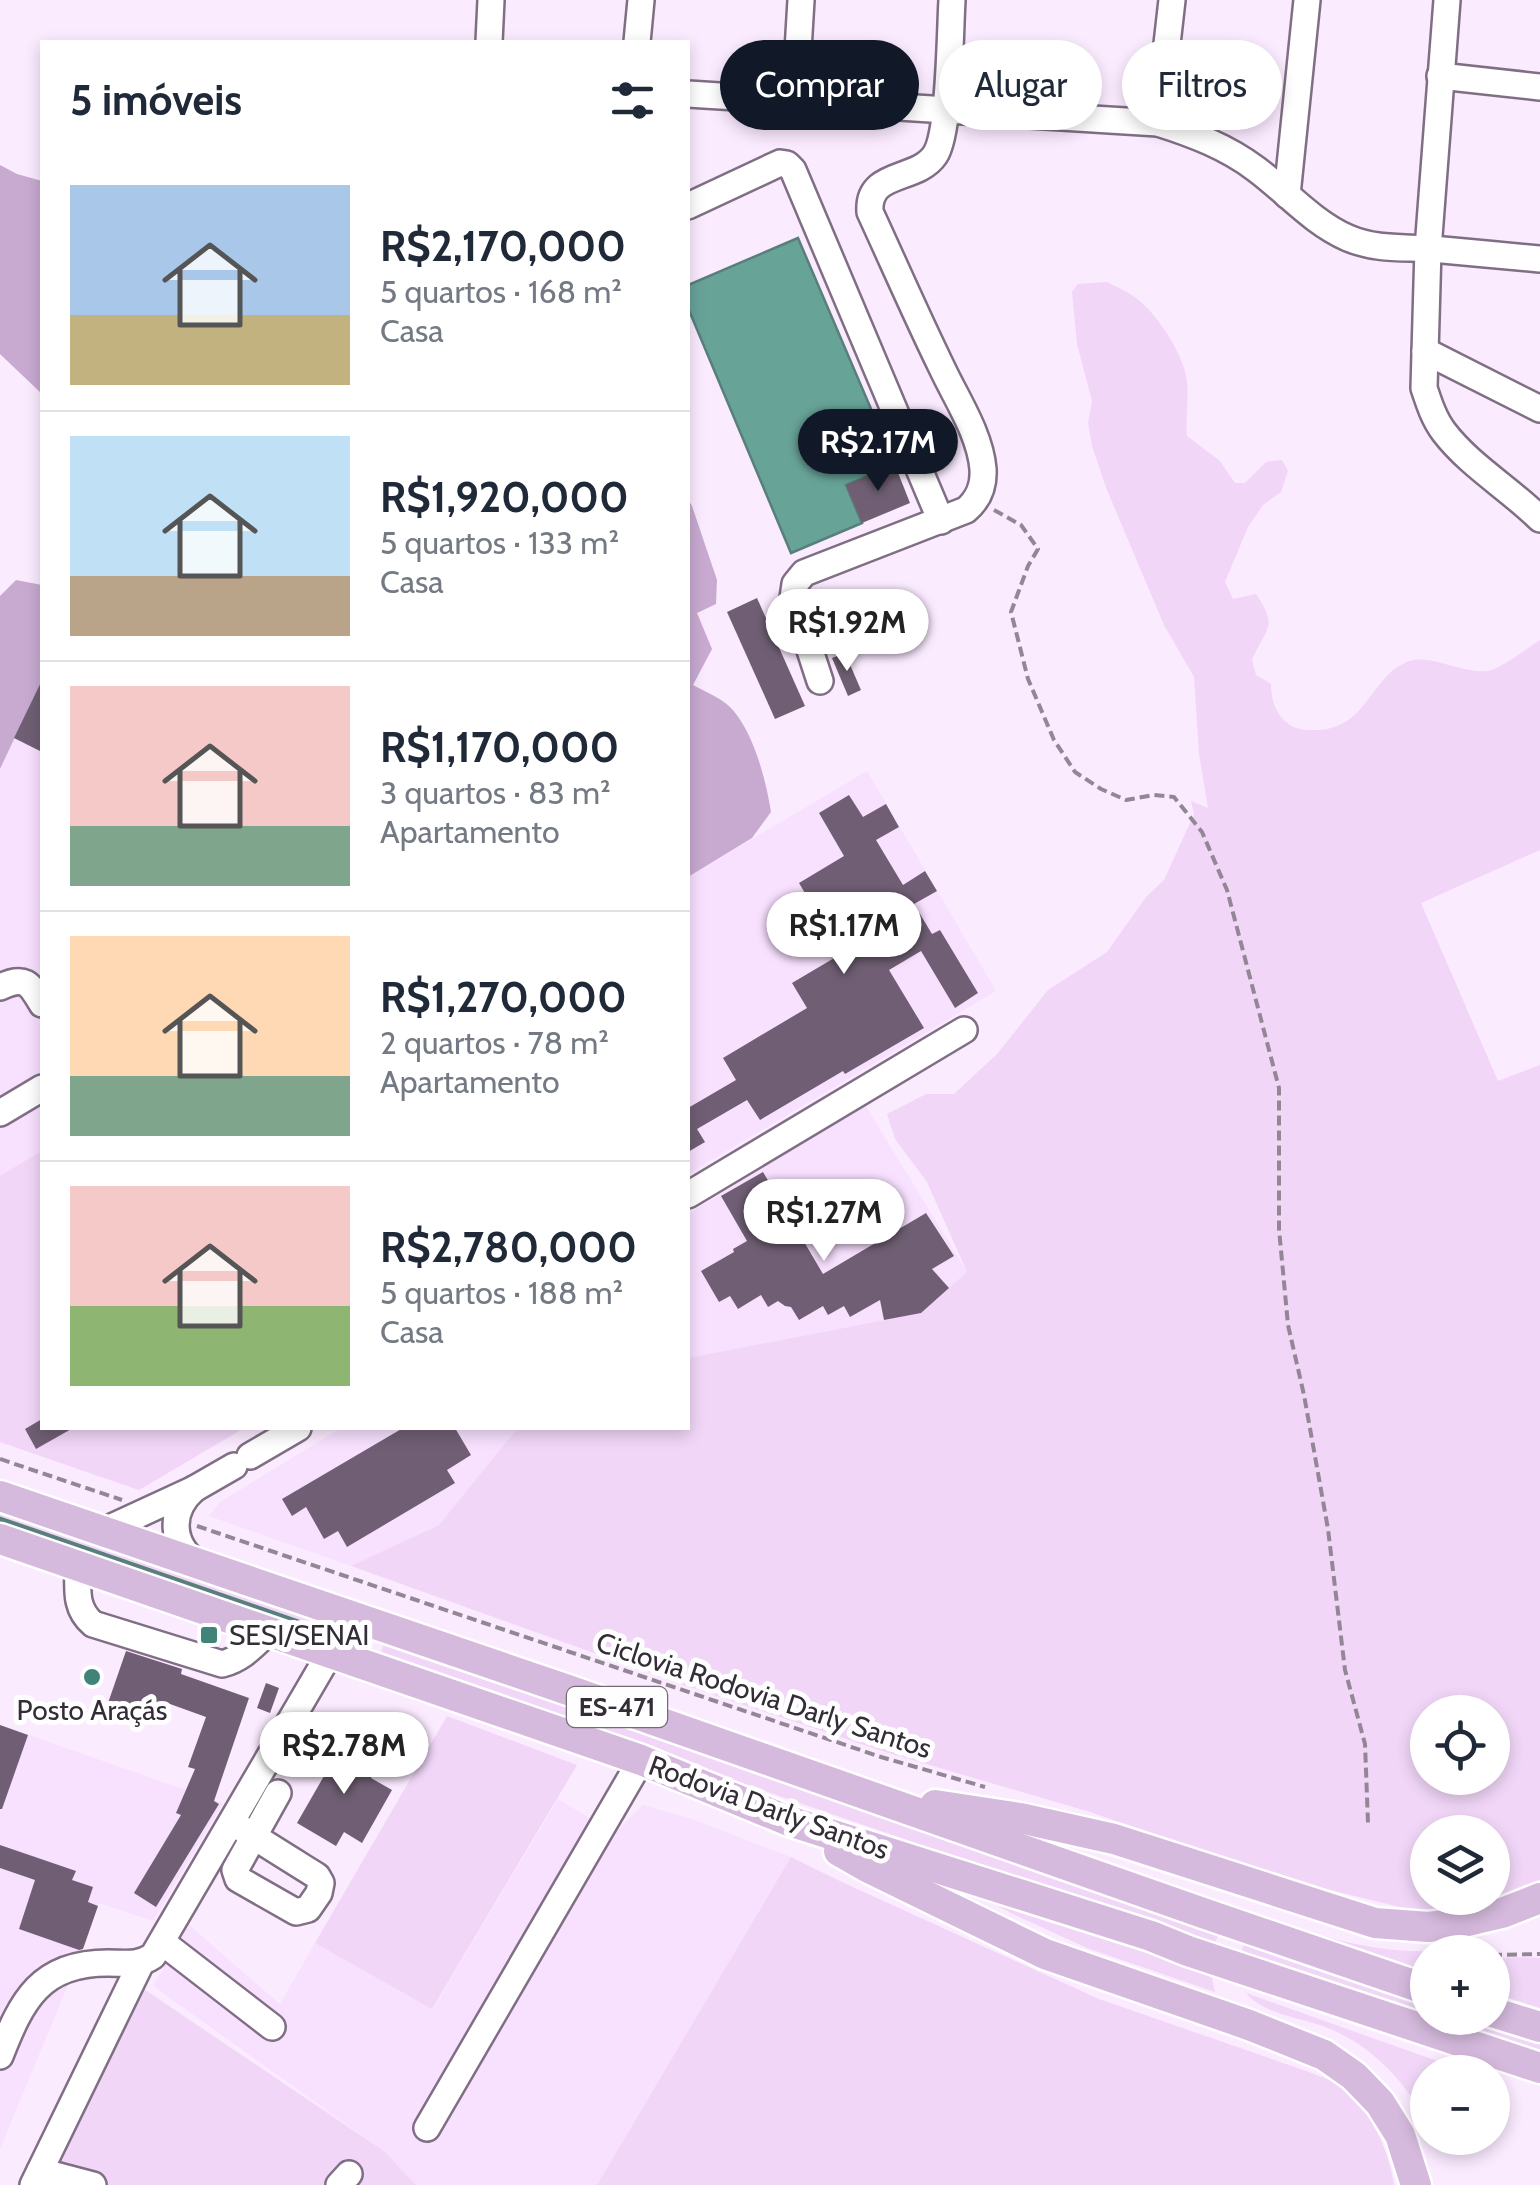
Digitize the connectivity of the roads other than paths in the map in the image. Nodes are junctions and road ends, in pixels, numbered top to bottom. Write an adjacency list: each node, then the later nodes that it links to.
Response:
1 (491, 0): 8 (street)
2 (641, 0): 9 (street)
3 (801, 0): 10 (street)
4 (952, 0): 11 (street)
5 (1172, 0): 12 (street)
6 (1307, 0): 19 (street)
7 (1447, 0): 13 (street)
8 (489, 40)
9 (637, 40)
10 (799, 40)
11 (950, 40)
12 (1167, 40)
13 (1440, 76): 14 (street); 21 (street)
14 (1540, 86)
15 (690, 94): 16 (street)
16 (720, 96)
17 (943, 130): 26 (street)
18 (1179, 130): 19 (street)
19 (1287, 195): 21 (street)
20 (690, 205): 26 (street)
21 (1428, 249): 22 (street); 23 (street)
22 (1540, 259)
23 (1424, 351): 24 (street); 25 (street)
24 (1540, 409)
25 (1540, 519)
26 (941, 521): 27 (street)
27 (820, 682)
28 (0, 987): 29 (street)
29 (40, 1000)
30 (964, 1030): 33 (street)
31 (40, 1089): 32 (street)
32 (0, 1113)
33 (690, 1194)
34 (295, 1430): 35 (street)
35 (194, 1489): 37 (street); 39 (street)
36 (0, 1496): 37 (main road, Rodovia Darly Santos / ES-471)
37 (103, 1531): 39 (main road, Rodovia Darly Santos / ES-471)
38 (0, 1538): 40 (main road, Rodovia Darly Santos / ES-471)
39 (198, 1564): 41 (main road, Rodovia Darly Santos / ES-471)
40 (78, 1566): 42 (main road, Rodovia Darly Santos / ES-471); 42 (street)
41 (380, 1627): 44 (street); 47 (main road, Rodovia Darly Santos / ES-471)
42 (268, 1632): 43 (main road, Rodovia Darly Santos / ES-471)
43 (330, 1653): 44 (main road, Rodovia Darly Santos / ES-471); 49 (street)
44 (366, 1665): 45 (main road, Rodovia Darly Santos / ES-471)
45 (641, 1760): 48 (main road, Rodovia Darly Santos / ES-471); 58 (street)
46 (278, 1793): 49 (street)
47 (877, 1798): 50 (main road); 52 (main road, Rodovia Darly Santos / ES-471)
48 (789, 1821): 57 (main road, Rodovia Darly Santos / ES-471); 61 (main road)
49 (242, 1829): 51 (street)
50 (1540, 1898)
51 (154, 1951): 55 (street); 56 (street); 59 (street)
52 (1410, 1984)
53 (1510, 2017): 54 (main road)
54 (1540, 2026)
55 (272, 2027)
56 (0, 2056)
57 (1540, 2068)
58 (427, 2128)
59 (36, 2178): 60 (street)
60 (93, 2185)
61 (1416, 2185)

